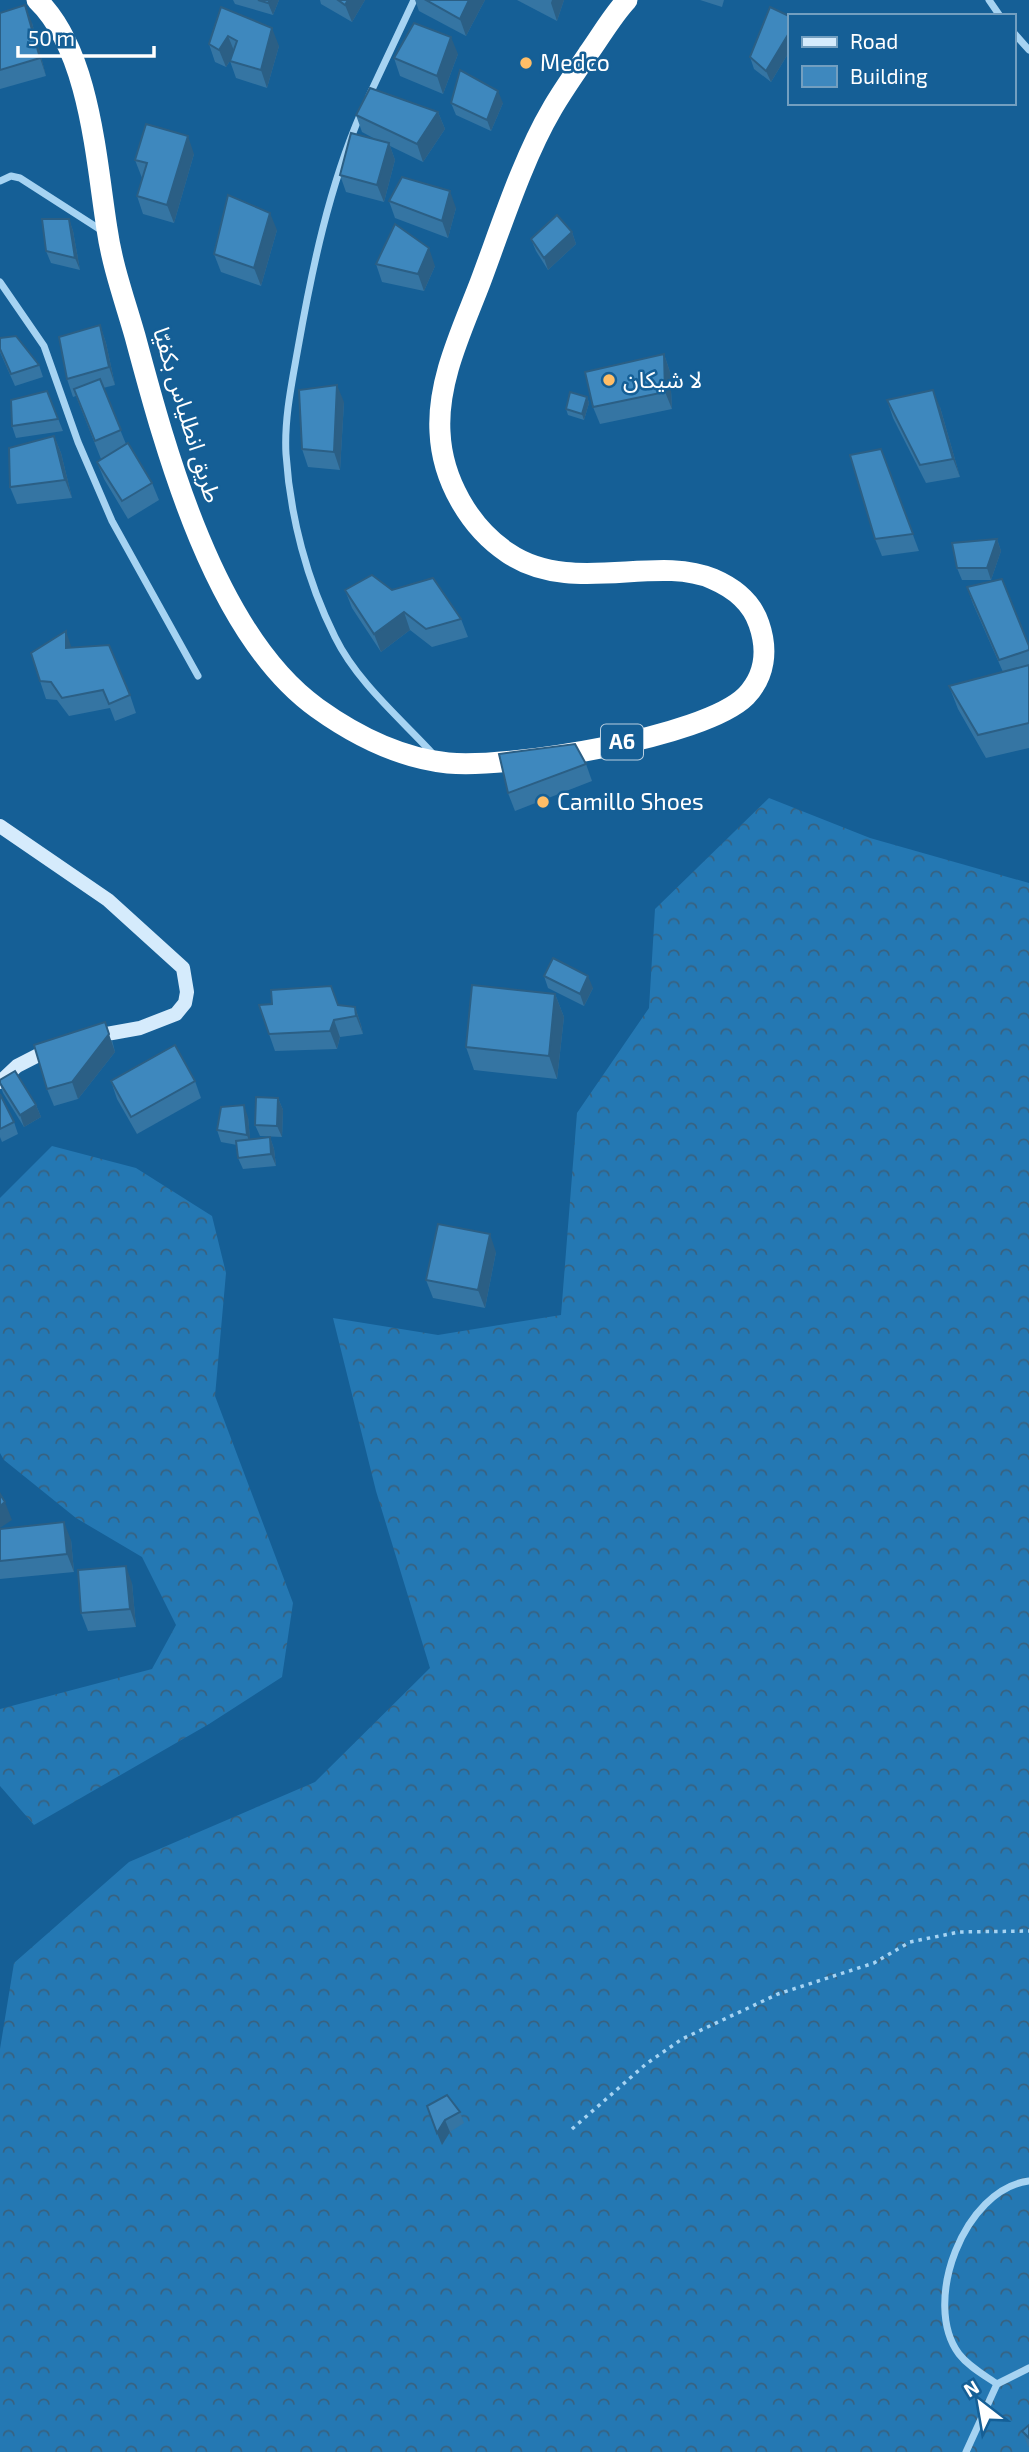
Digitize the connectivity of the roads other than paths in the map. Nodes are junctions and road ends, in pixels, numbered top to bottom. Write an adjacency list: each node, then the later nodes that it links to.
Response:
1 (37, 0): 7 (highway, طريق انطلياس بكفيّا / A6)
2 (414, 0): 10 (street)
3 (622, 3): 10 (highway, طريق انطلياس بكفيّا / A6)
4 (1015, 34): 5 (street)
5 (1029, 50)
6 (0, 181): 7 (street)
7 (107, 234): 10 (highway, طريق انطلياس بكفيّا / A6)
8 (0, 282): 9 (street)
9 (198, 676)
10 (441, 763)
11 (0, 826): 12 (main road)
12 (0, 1082)
13 (1029, 2181): 15 (street)
14 (1029, 2368): 15 (street)
15 (997, 2384): 16 (street)
16 (966, 2452)

